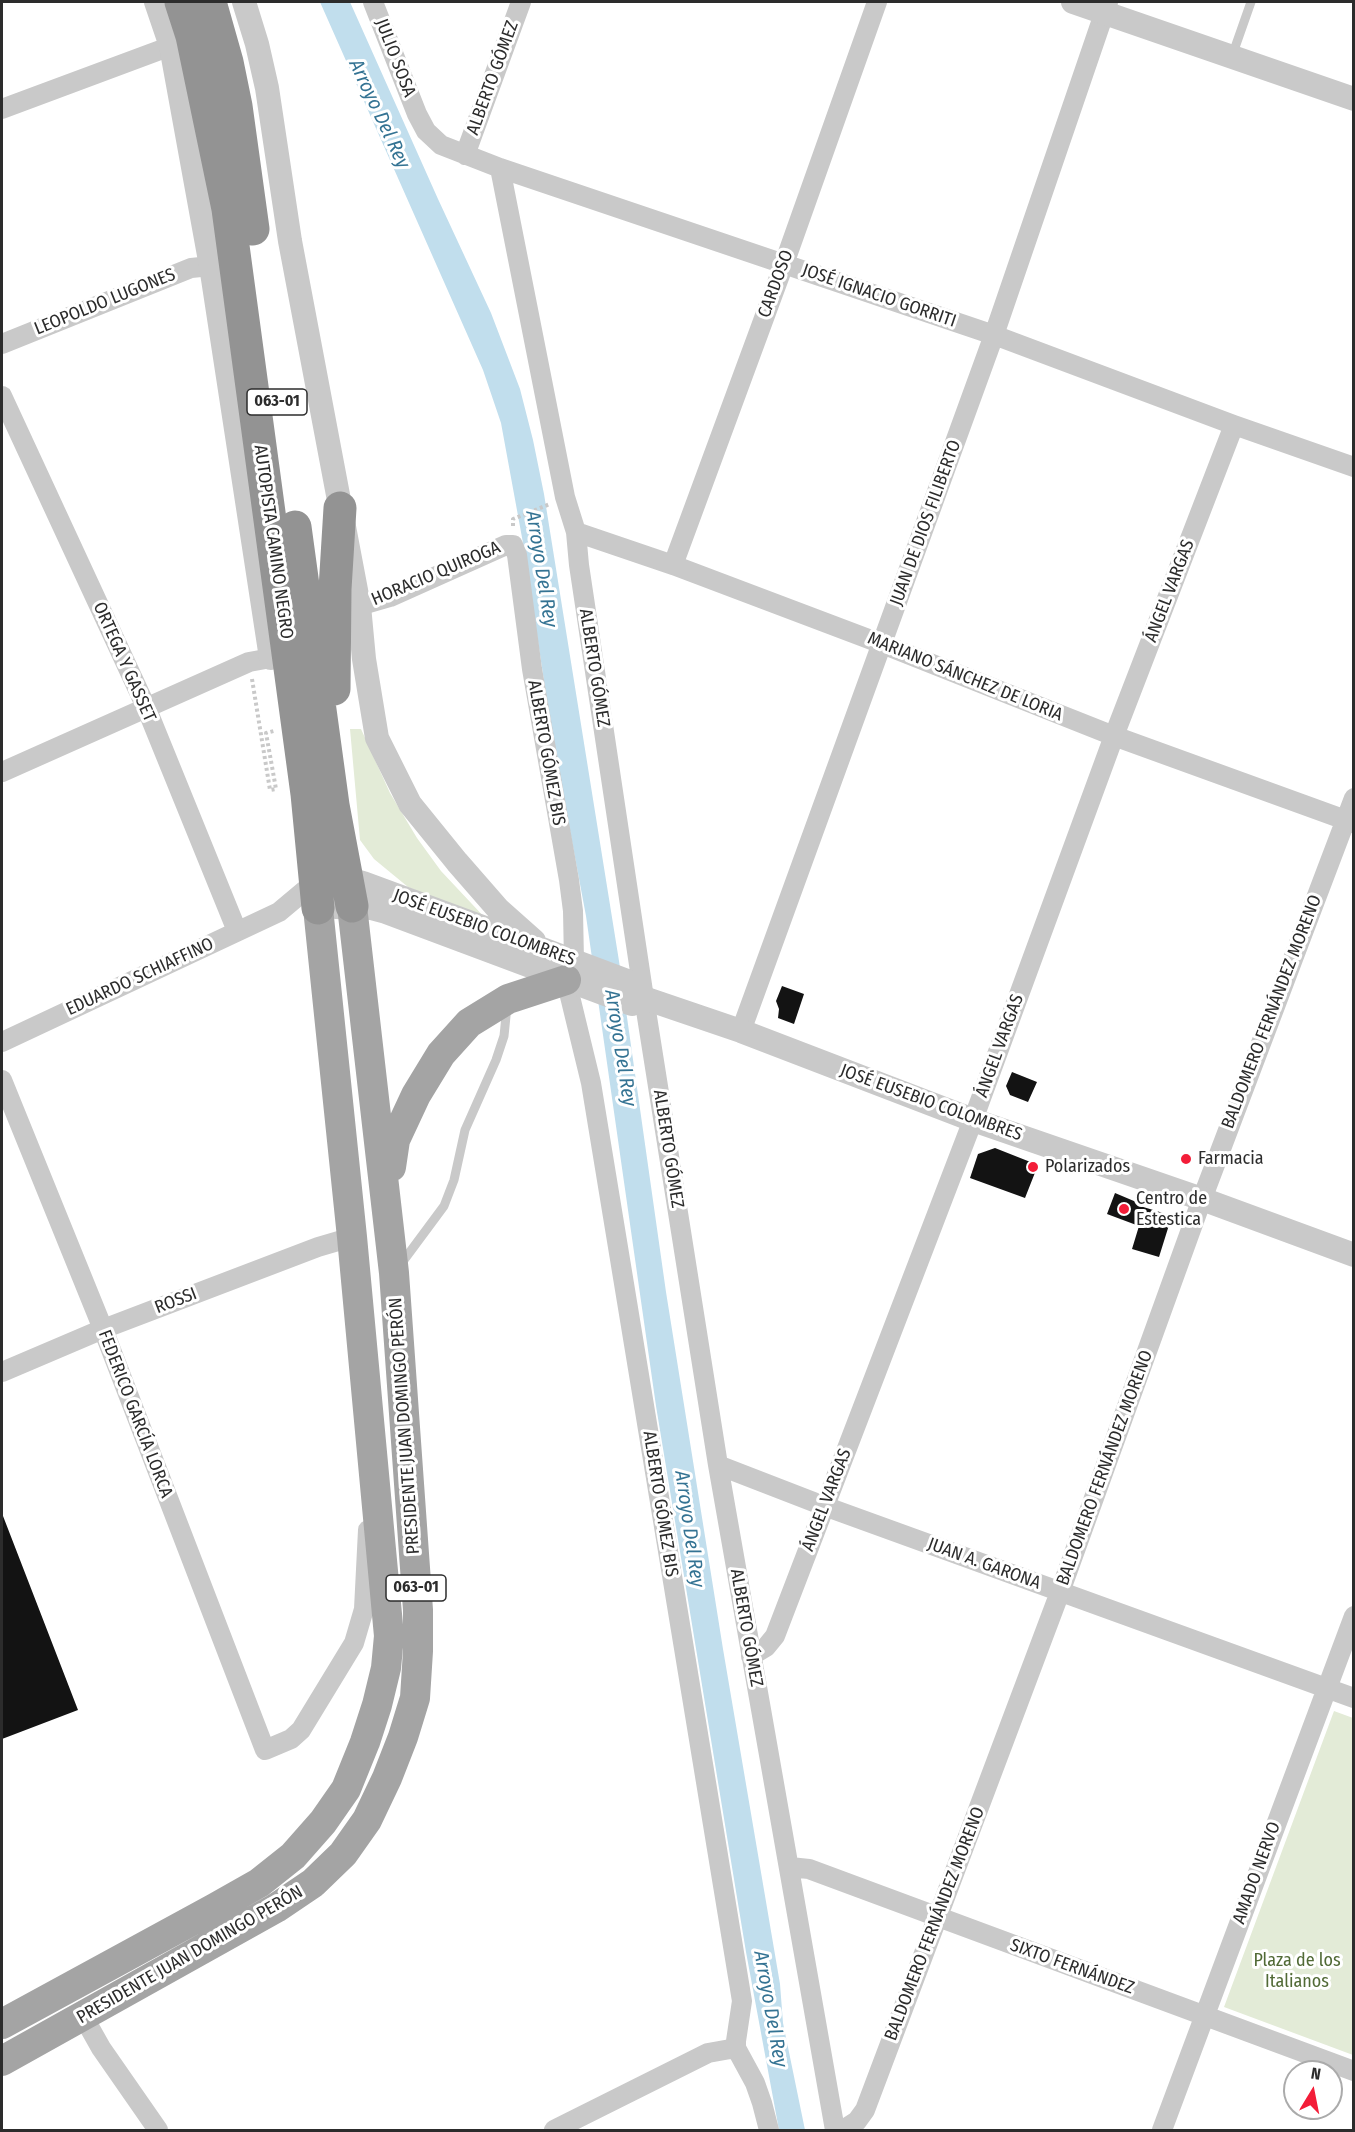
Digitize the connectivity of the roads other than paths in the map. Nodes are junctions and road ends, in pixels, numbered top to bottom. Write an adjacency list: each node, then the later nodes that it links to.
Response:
1 (156, 2): 11 (street)
2 (181, 2): 36 (highway, AUTOPISTA CAMINO NEGRO / 063-01)
3 (210, 2): 36 (highway, AUTOPISTA CAMINO NEGRO / 063-01)
4 (244, 2): 25 (street)
5 (373, 2): 15 (street, JULIO SOSA)
6 (521, 2): 16 (street, ALBERTO GÓMEZ)
7 (877, 2): 18 (street, CARDOSO)
8 (1072, 2): 10 (street)
9 (1251, 2): 12 (lane)
10 (1106, 7): 12 (street); 20 (street, JUAN DE DIOS FILIBERTO)
11 (171, 46): 14 (street); 19 (street)
12 (1232, 57): 13 (street)
13 (1353, 99)
14 (2, 109)
15 (417, 114): 16 (street, JOSÉ IGNACIO GORRITI)
16 (465, 155): 17 (street, JOSÉ IGNACIO GORRITI)
17 (500, 168): 18 (street, JOSÉ IGNACIO GORRITI); 26 (street, ALBERTO GÓMEZ)
18 (784, 264): 20 (street, JOSÉ IGNACIO GORRITI); 28 (street, CARDOSO)
19 (211, 266): 21 (street, LEOPOLDO LUGONES); 31 (street)
20 (994, 335): 23 (street, JOSÉ IGNACIO GORRITI); 30 (street, JUAN DE DIOS FILIBERTO)
21 (2, 344)
22 (2, 396): 32 (street, ORTEGA Y GASSET)
23 (1234, 425): 24 (street, JOSÉ IGNACIO GORRITI); 33 (street, ÁNGEL VARGAS)
24 (1353, 467)
25 (340, 508): 29 (street); 36 (highway)
26 (576, 532): 28 (street, MARIANO SÁNCHEZ DE LORIA); 43 (street, ALBERTO GÓMEZ)
27 (513, 545): 29 (street, HORACIO QUIROGA); 42 (street, ALBERTO GÓMEZ BIS)
28 (673, 565): 30 (street, MARIANO SÁNCHEZ DE LORIA)
29 (359, 606): 41 (street)
30 (882, 644): 33 (street, MARIANO SÁNCHEZ DE LORIA); 45 (street, JUAN DE DIOS FILIBERTO)
31 (260, 660): 32 (street); 36 (highway)
32 (146, 707): 34 (street); 40 (street, ORTEGA Y GASSET)
33 (1114, 736): 37 (street, MARIANO SÁNCHEZ DE LORIA); 48 (street, ÁNGEL VARGAS)
34 (2, 772)
35 (1353, 798): 37 (street, BALDOMERO FERNÁNDEZ MORENO)
36 (320, 800): 38 (highway, AUTOPISTA CAMINO NEGRO / 063-01)
37 (1349, 821): 50 (street, BALDOMERO FERNÁNDEZ MORENO)
38 (333, 894): 39 (street, EDUARDO SCHIAFFINO); 39 (street, EDUARDO SCHIAFFINO); 41 (street, JOSÉ EUSEBIO COLOMBRES); 42 (street, JOSÉ EUSEBIO COLOMBRES); 49 (main road, PRESIDENTE JUAN DOMINGO PERÓN / 063-01); 51 (main road, PRESIDENTE JUAN DOMINGO PERÓN / 063-01)
39 (279, 912): 40 (street, EDUARDO SCHIAFFINO)
40 (237, 931): 46 (street, EDUARDO SCHIAFFINO)
41 (542, 949): 42 (street, JOSÉ EUSEBIO COLOMBRES)
42 (578, 974): 43 (street, JOSÉ EUSEBIO COLOMBRES); 44 (main road); 69 (street, ALBERTO GÓMEZ BIS)
43 (635, 994): 45 (street, JOSÉ EUSEBIO COLOMBRES); 57 (street, ALBERTO GÓMEZ)
44 (508, 999): 49 (main road); 53 (lane)
45 (741, 1031): 48 (street, JOSÉ EUSEBIO COLOMBRES)
46 (2, 1042)
47 (2, 1080): 54 (street, FEDERICO GARCÍA LORCA)
48 (973, 1120): 50 (street, JOSÉ EUSEBIO COLOMBRES); 58 (street, ÁNGEL VARGAS)
49 (387, 1194): 53 (main road, PRESIDENTE JUAN DOMINGO PERÓN / 063-01)
50 (1202, 1199): 52 (street, JOSÉ EUSEBIO COLOMBRES); 59 (street, BALDOMERO FERNÁNDEZ MORENO)
51 (352, 1237): 54 (street, ROSSI); 56 (main road, PRESIDENTE JUAN DOMINGO PERÓN / 063-01)
52 (1353, 1255)
53 (394, 1273): 67 (main road, PRESIDENTE JUAN DOMINGO PERÓN / 063-01)
54 (103, 1329): 55 (street, ROSSI); 56 (street, FEDERICO GARCÍA LORCA)
55 (2, 1372)
56 (372, 1440): 68 (main road, PRESIDENTE JUAN DOMINGO PERÓN / 063-01)
57 (718, 1465): 58 (street, JUAN A. GARONA); 61 (street, ALBERTO GÓMEZ)
58 (824, 1506): 59 (street, JUAN A. GARONA); 61 (street, ÁNGEL VARGAS)
59 (1060, 1592): 62 (street, JUAN A. GARONA); 65 (street, BALDOMERO FERNÁNDEZ MORENO)
60 (1353, 1616): 62 (street, AMADO NERVO)
61 (751, 1656): 64 (street, ALBERTO GÓMEZ)
62 (1327, 1688): 63 (street, JUAN A. GARONA); 66 (street, AMADO NERVO)
63 (1353, 1698)
64 (790, 1867): 65 (street, SIXTO FERNÁNDEZ); 75 (street, ALBERTO GÓMEZ)
65 (938, 1918): 66 (street, SIXTO FERNÁNDEZ); 76 (street, BALDOMERO FERNÁNDEZ MORENO)
66 (1204, 2015): 71 (street, SIXTO FERNÁNDEZ); 77 (street, AMADO NERVO)
67 (83, 2016): 70 (main road, PRESIDENTE JUAN DOMINGO PERÓN / 063-01); 72 (street)
68 (2, 2024)
69 (736, 2048): 73 (street); 74 (street)
70 (2, 2061)
71 (1353, 2071)
72 (158, 2130)
73 (554, 2130)
74 (769, 2130)
75 (835, 2130)
76 (843, 2130)
77 (1162, 2130)

